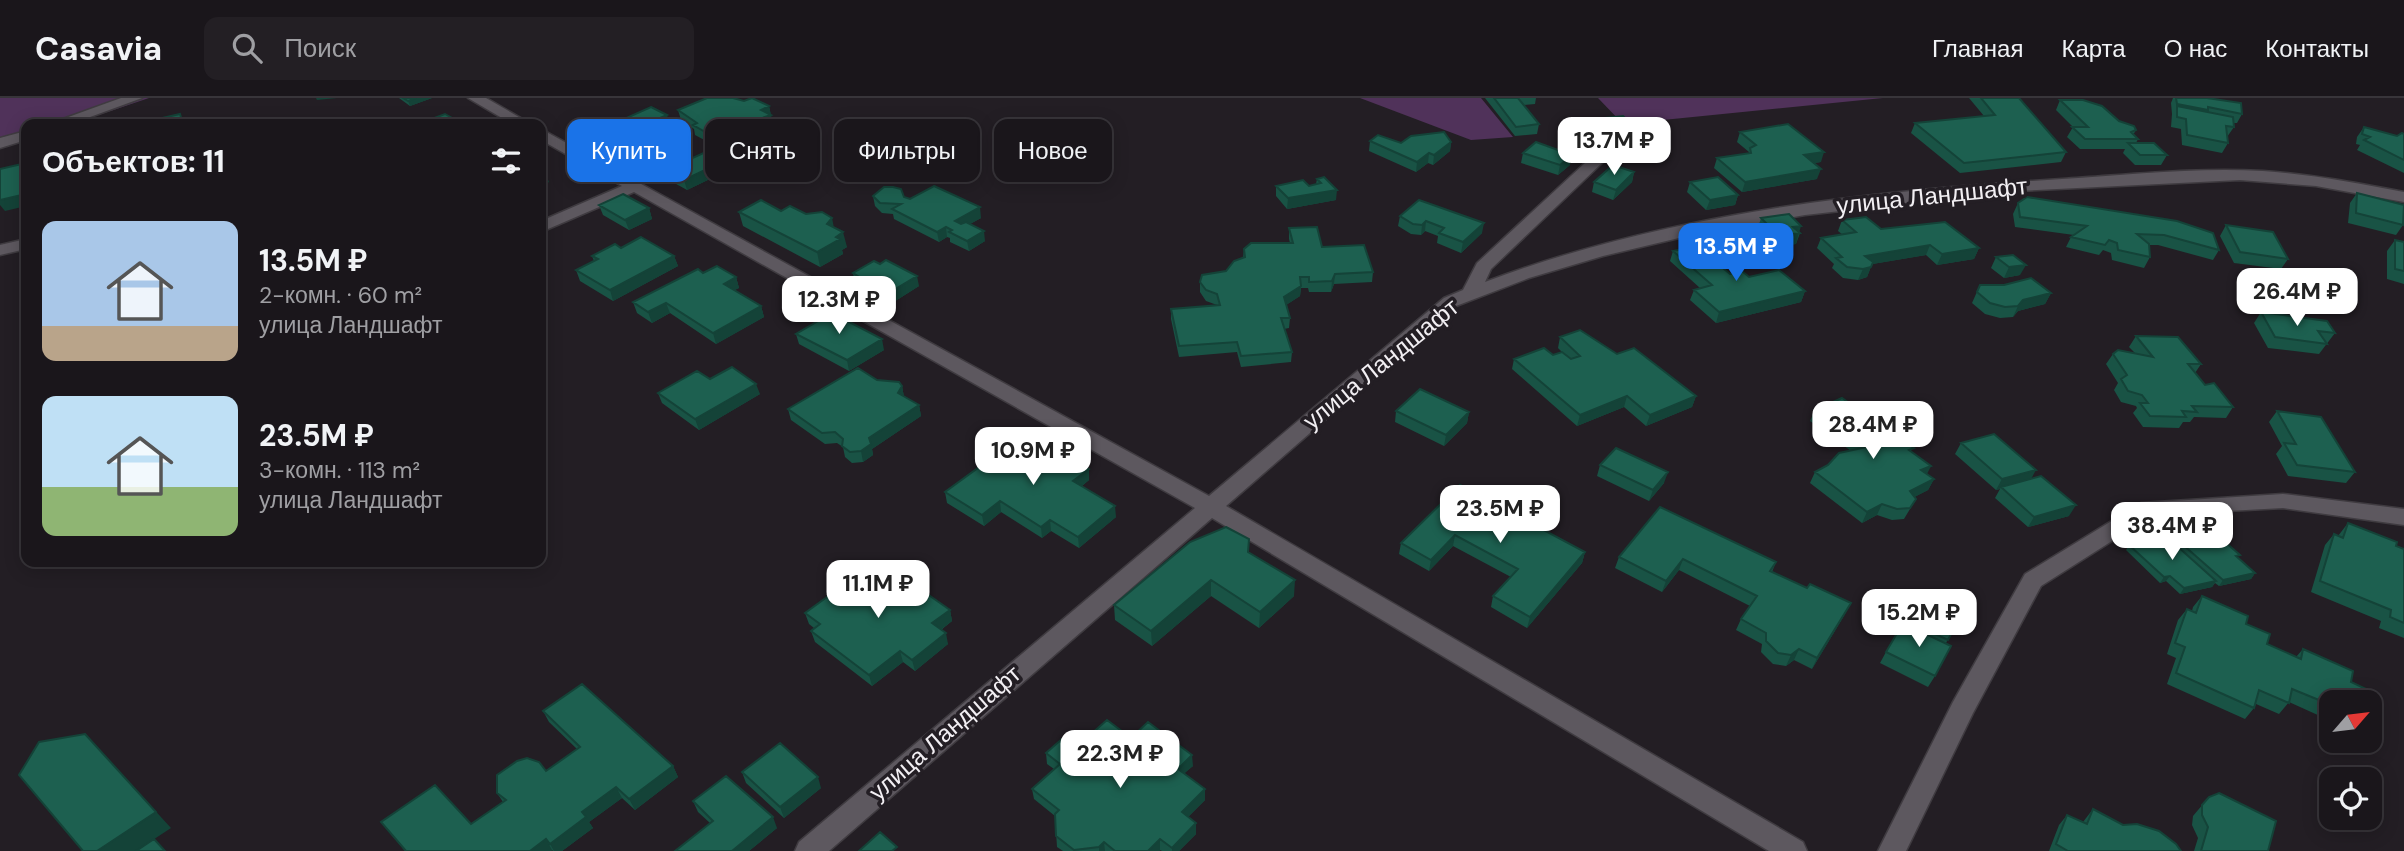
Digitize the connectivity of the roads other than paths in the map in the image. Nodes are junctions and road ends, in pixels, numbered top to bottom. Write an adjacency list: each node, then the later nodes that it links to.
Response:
1 (135, 98): 3 (street)
2 (475, 98): 4 (street)
3 (72, 119)
4 (514, 119)
5 (21, 137): 7 (street)
6 (546, 137): 9 (street)
7 (0, 143)
8 (1572, 152): 14 (street)
9 (635, 186): 11 (street); 15 (street)
10 (2404, 197): 14 (street, улица Ландшафт)
11 (546, 224)
12 (21, 245): 13 (street)
13 (0, 250)
14 (1470, 293): 15 (street, улица Ландшафт)
15 (1209, 506): 17 (street, улица Ландшафт); 18 (street)
16 (2404, 517): 19 (street)
17 (809, 851)
18 (1793, 851)
19 (1892, 851)

